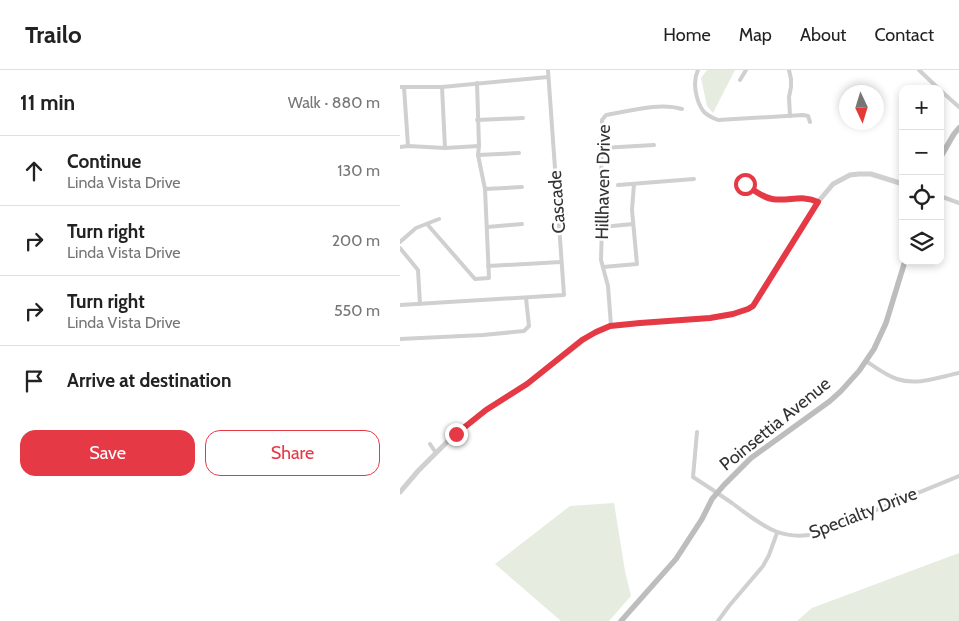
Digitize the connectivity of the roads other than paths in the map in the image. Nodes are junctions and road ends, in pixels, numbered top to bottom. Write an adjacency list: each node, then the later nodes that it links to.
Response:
1 (548, 70): 6 (street, Cascade)
2 (698, 70): 15 (street)
3 (746, 70): 7 (street)
4 (789, 70): 15 (street)
5 (919, 70): 9 (street)
6 (548, 77): 8 (street); 47 (street, Cascade)
7 (740, 80)
8 (477, 83): 10 (street); 17 (street)
9 (936, 85)
10 (442, 86): 11 (street); 24 (street)
11 (402, 87): 21 (street)
12 (944, 93): 13 (street)
13 (959, 106)
14 (682, 109): 25 (street, Hillhaven Drive)
15 (790, 116): 18 (street)
16 (522, 118): 17 (street)
17 (478, 120): 22 (street)
18 (810, 122)
19 (959, 128): 26 (main road)
20 (654, 145): 25 (street)
21 (408, 146): 23 (street); 24 (street)
22 (479, 146): 24 (street); 28 (street)
23 (400, 147)
24 (445, 148)
25 (602, 148): 43 (street, Hillhaven Drive)
26 (944, 152)
27 (519, 153): 28 (street)
28 (478, 156): 35 (street)
29 (694, 179): 31 (street)
30 (899, 183): 37 (street)
31 (634, 184): 33 (street); 42 (street)
32 (745, 184): 37 (street)
33 (618, 186)
34 (522, 187): 35 (street)
35 (485, 189): 44 (street)
36 (944, 197): 38 (street)
37 (818, 202): 54 (street)
38 (959, 203)
39 (439, 219): 40 (street)
40 (427, 224): 45 (street); 49 (street)
41 (522, 224): 44 (street)
42 (633, 224): 43 (street); 50 (street)
43 (602, 226): 50 (street, Hillhaven Drive)
44 (487, 227): 49 (street)
45 (400, 242)
46 (400, 248): 52 (street)
47 (561, 262): 49 (street); 51 (street, Cascade)
48 (904, 265): 56 (main road, Poinsettia Avenue)
49 (488, 266)
50 (603, 267): 54 (street, Hillhaven Drive)
51 (526, 298): 52 (street); 55 (street)
52 (420, 304): 53 (street)
53 (400, 305)
54 (610, 326): 60 (street)
55 (400, 340)
56 (866, 361): 57 (street); 63 (main road, Poinsettia Avenue)
57 (959, 372)
58 (697, 432): 63 (street, Specialty Drive)
59 (430, 444): 60 (street)
60 (436, 453): 62 (street)
61 (959, 476): 64 (street, Specialty Drive)
62 (400, 492)
63 (718, 493): 64 (street, Specialty Drive); 65 (main road, Poinsettia Avenue)
64 (777, 533): 66 (street)
65 (621, 621)
66 (718, 621)

